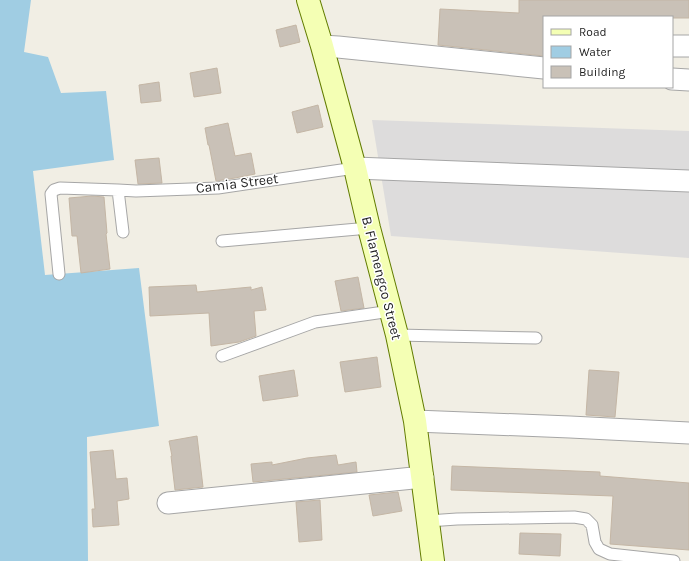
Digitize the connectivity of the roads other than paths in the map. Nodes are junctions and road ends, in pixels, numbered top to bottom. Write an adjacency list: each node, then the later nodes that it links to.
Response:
1 (308, 0): 2 (main road, B. Flamengco Street)
2 (322, 46): 5 (street); 8 (main road, B. Flamengco Street)
3 (673, 46): 4 (street)
4 (689, 46)
5 (543, 68)
6 (673, 79): 7 (street)
7 (689, 80)
8 (355, 168): 9 (street); 10 (lane, Camia Street); 11 (main road, B. Flamengco Street)
9 (689, 181)
10 (118, 190): 12 (lane); 14 (lane, Camia Street)
11 (369, 228): 13 (lane); 15 (main road, B. Flamengco Street)
12 (123, 232)
13 (222, 241)
14 (59, 274)
15 (391, 311): 16 (main road, B. Flamengco Street); 18 (lane)
16 (397, 335): 17 (lane); 19 (main road, B. Flamengco Street)
17 (536, 338)
18 (222, 356)
19 (416, 421): 20 (street); 21 (main road, B. Flamengco Street)
20 (689, 433)
21 (423, 477): 22 (street); 23 (main road, B. Flamengco Street)
22 (168, 503)
23 (428, 521): 24 (main road, B. Flamengco Street); 25 (lane)
24 (433, 561)
25 (674, 561)

